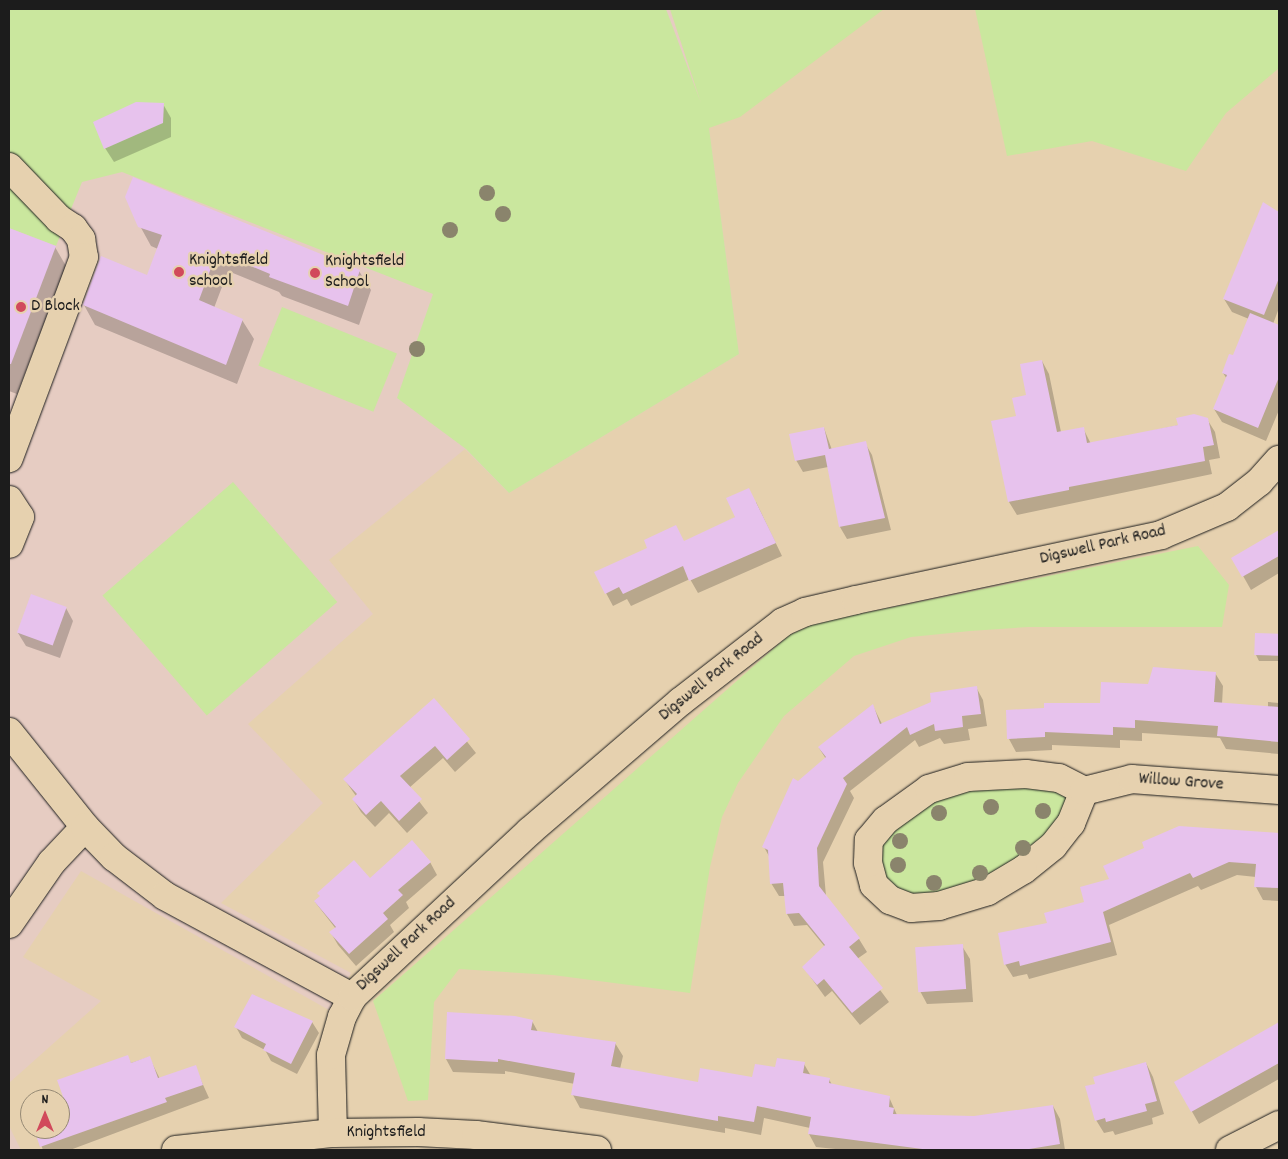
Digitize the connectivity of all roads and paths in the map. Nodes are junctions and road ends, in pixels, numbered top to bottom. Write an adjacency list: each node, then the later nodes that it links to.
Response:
1 (9, 168): 2 (street)
2 (9, 458)
3 (1279, 460): 11 (street, Digswell Park Road)
4 (9, 500): 5 (street)
5 (9, 544)
6 (9, 732): 9 (street)
7 (1279, 790): 8 (street, Willow Grove)
8 (1084, 791): 8 (street)
9 (85, 827): 10 (street); 11 (street)
10 (9, 924)
11 (352, 997): 12 (street, Digswell Park Road)
12 (333, 1133): 14 (street, Knightsfield); 15 (street, Knightsfield)
13 (1275, 1136): 16 (street)
14 (176, 1150)
15 (597, 1150)
16 (1230, 1150)

